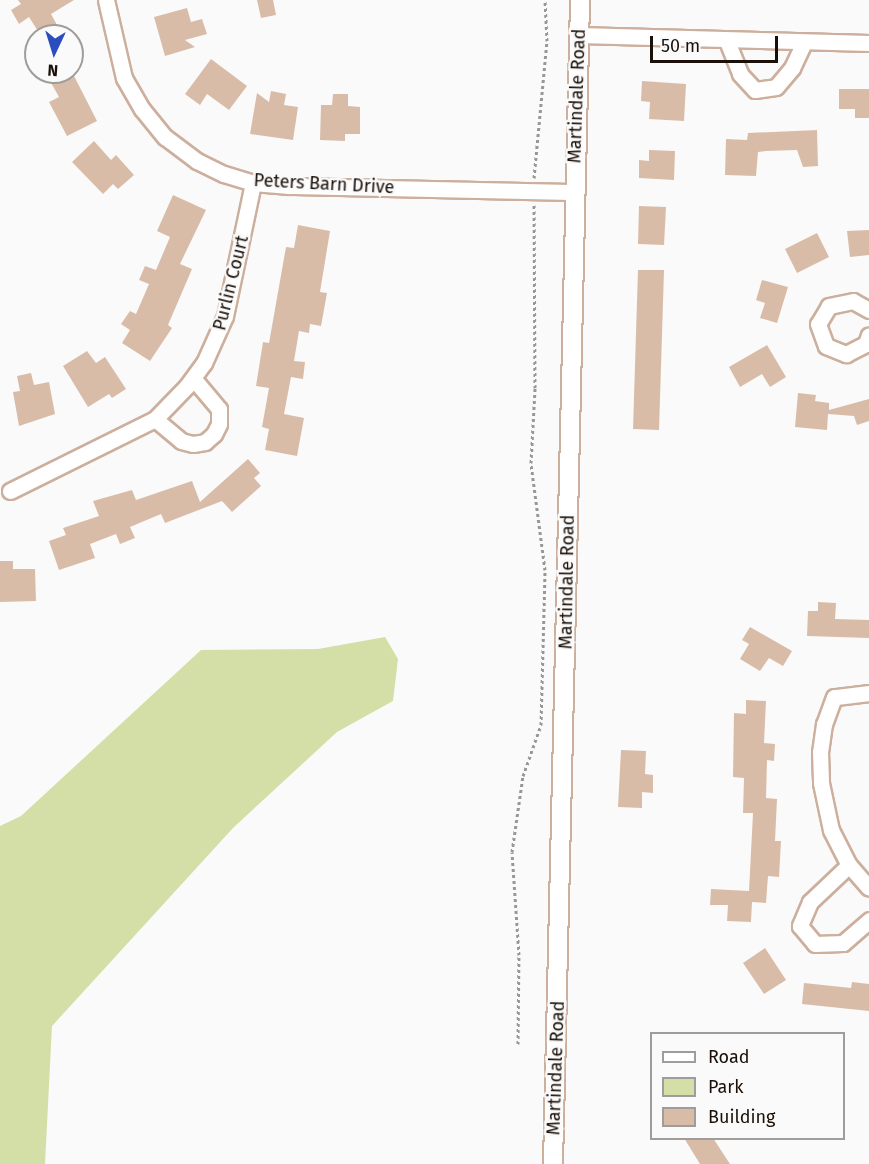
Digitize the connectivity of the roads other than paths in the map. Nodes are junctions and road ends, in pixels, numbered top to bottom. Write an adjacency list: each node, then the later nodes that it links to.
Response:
1 (106, 0): 7 (street, Peters Barn Drive)
2 (580, 0): 3 (street, Martindale Road)
3 (579, 35): 4 (street); 8 (street, Martindale Road)
4 (727, 41): 5 (street); 5 (street)
5 (804, 42): 6 (street)
6 (869, 43)
7 (253, 183): 8 (street, Peters Barn Drive); 11 (street, Purlin Court)
8 (575, 192): 18 (street, Martindale Road)
9 (869, 310): 10 (street)
10 (869, 335)
11 (193, 378): 12 (street, Purlin Court); 12 (street)
12 (155, 419): 13 (street, Purlin Court)
13 (10, 490)
14 (869, 693): 15 (street)
15 (849, 865): 16 (street); 17 (street)
16 (866, 886)
17 (869, 920)
18 (553, 1164)

